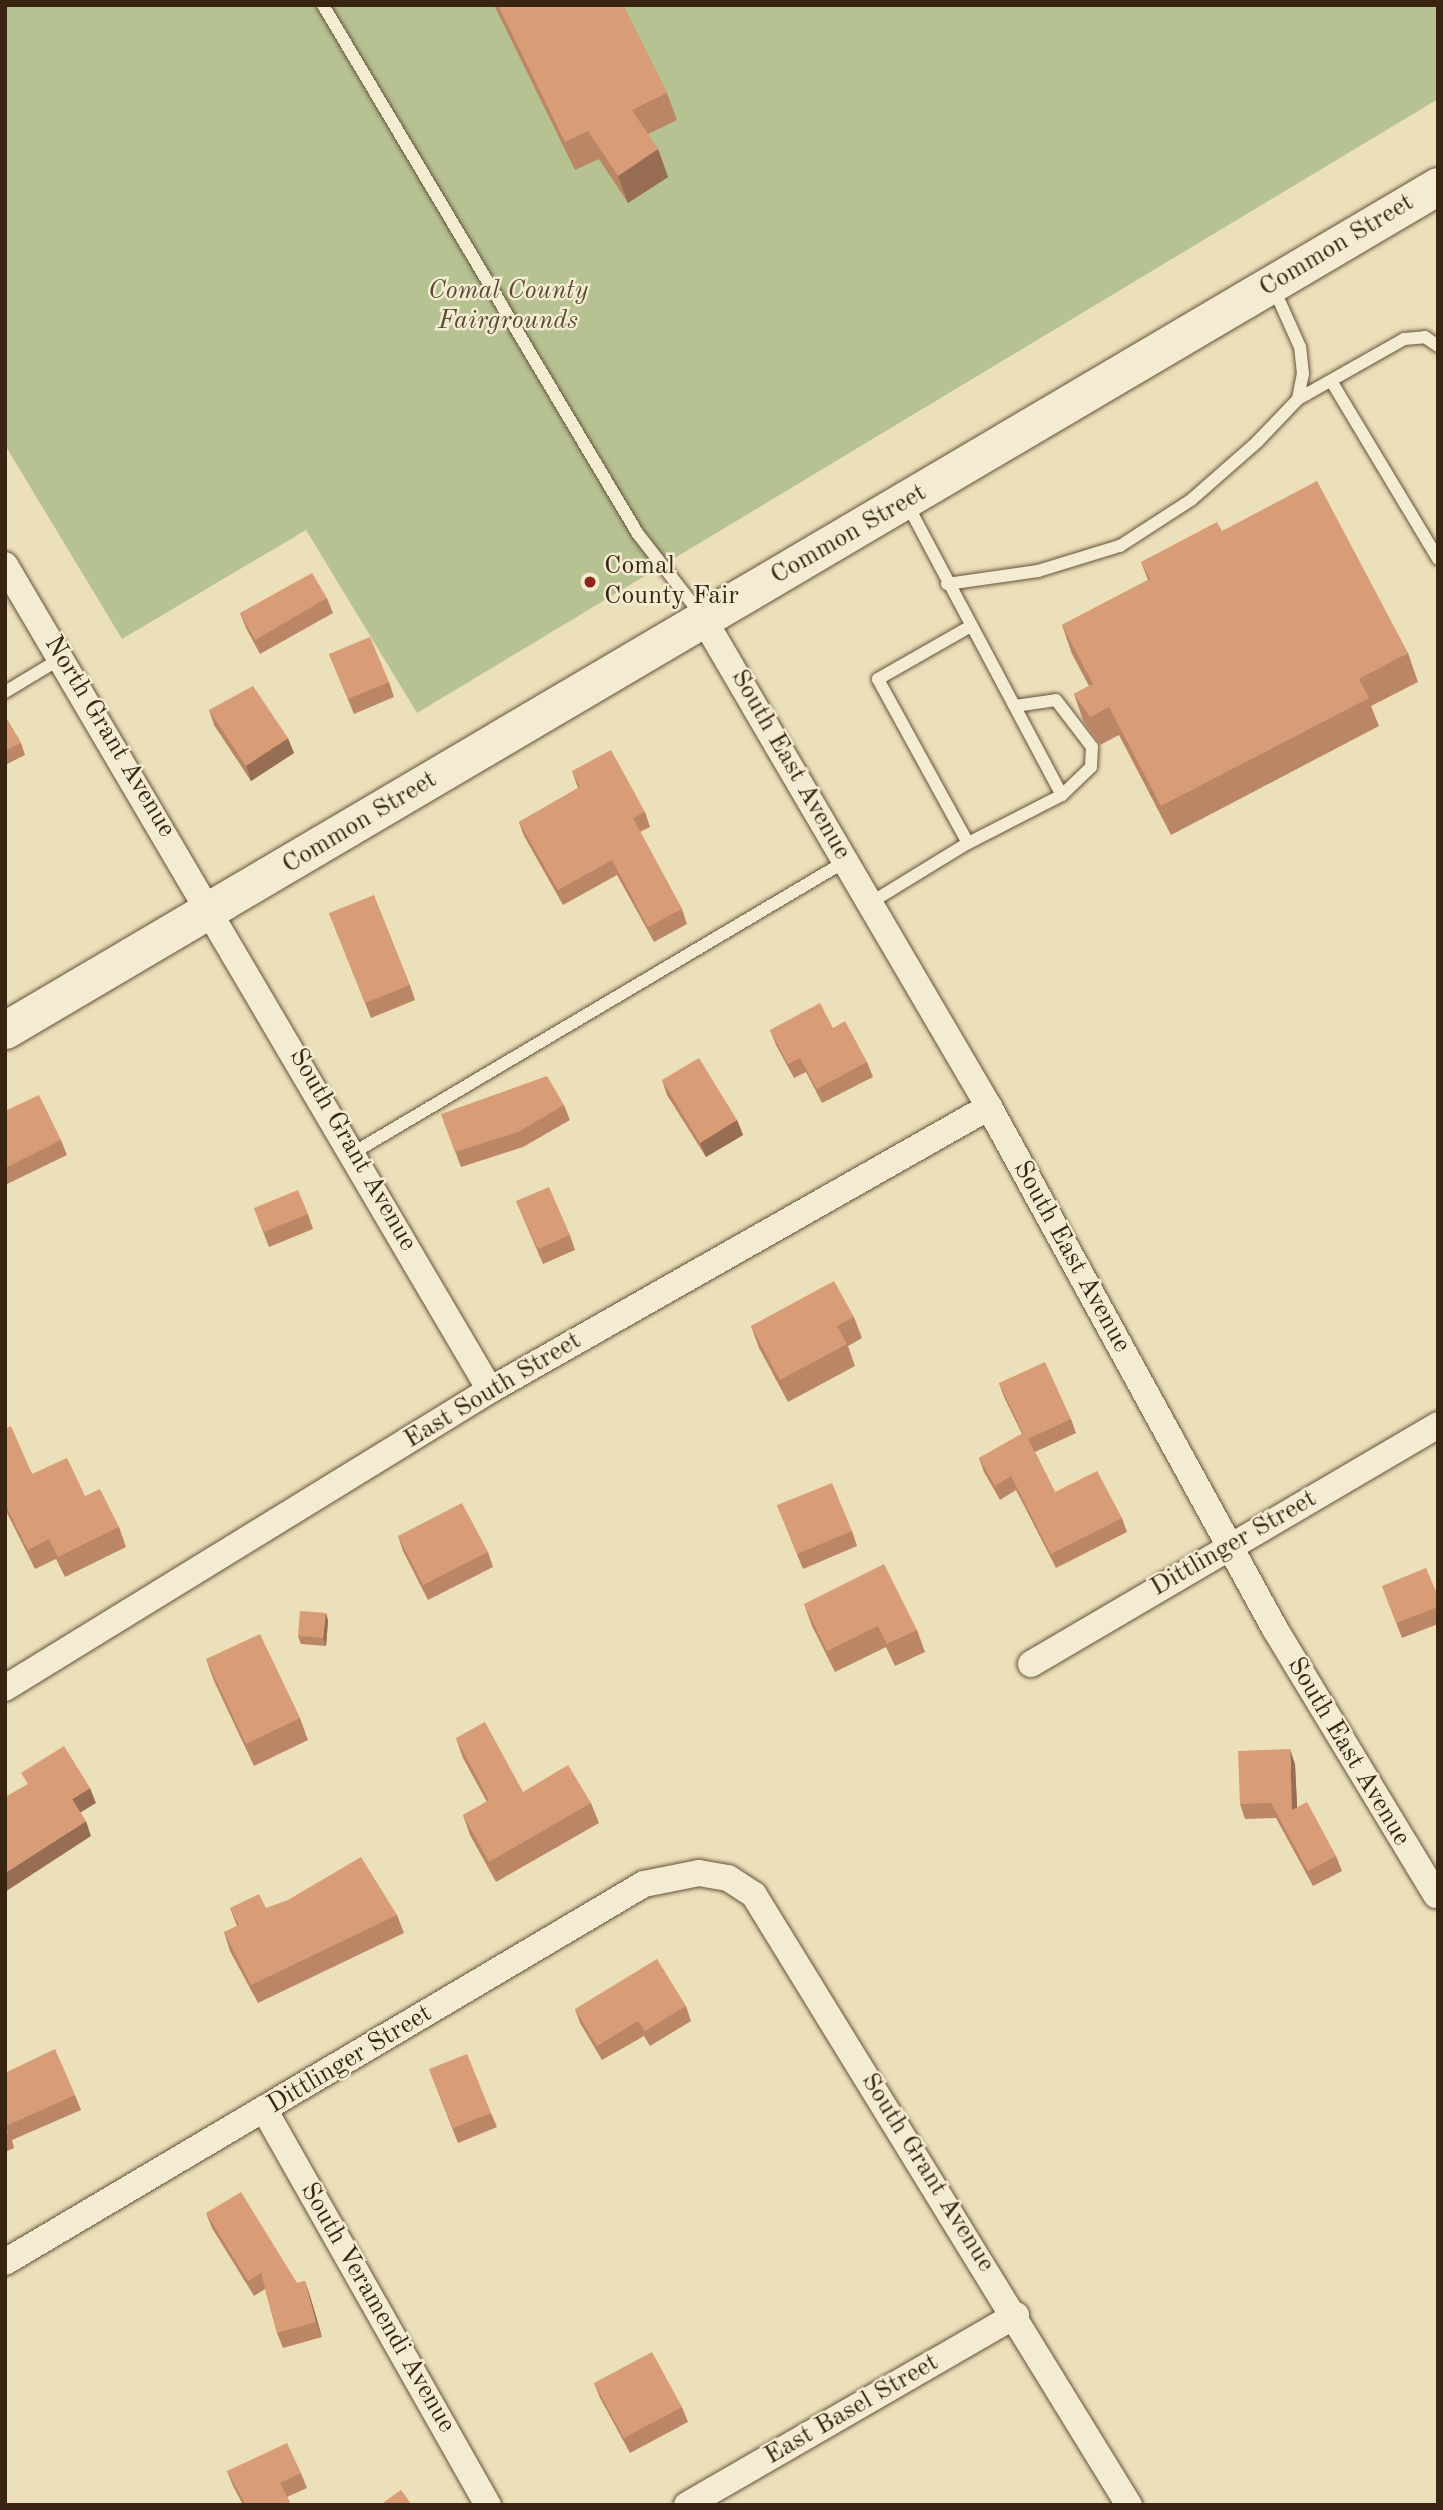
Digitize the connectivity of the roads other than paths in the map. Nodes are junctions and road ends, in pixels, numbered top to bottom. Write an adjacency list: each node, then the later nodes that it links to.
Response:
1 (323, 5): 11 (lane)
2 (1438, 186): 3 (main road, Common Street)
3 (1272, 285): 6 (lane); 7 (main road, Common Street)
4 (1438, 346): 5 (lane)
5 (1333, 384): 6 (lane); 8 (lane)
6 (1298, 399): 10 (lane)
7 (905, 502): 10 (lane); 11 (main road, Common Street)
8 (1438, 559)
9 (5, 565): 13 (street, North Grant Avenue)
10 (947, 583): 12 (lane)
11 (704, 620): 18 (street, South East Avenue); 20 (main road, Common Street)
12 (969, 627): 15 (lane); 17 (lane)
13 (60, 659): 14 (lane); 20 (street, North Grant Avenue)
14 (5, 692)
15 (1015, 706): 16 (lane); 16 (lane)
16 (1062, 795): 17 (lane)
17 (968, 844): 19 (lane)
18 (846, 861): 19 (street, South East Avenue); 23 (lane)
19 (870, 903): 22 (street, South East Avenue)
20 (213, 909): 21 (main road, Common Street); 23 (street, South Grant Avenue)
21 (5, 1030)
22 (989, 1107): 24 (street, East South Street); 26 (street, South East Avenue)
23 (353, 1153): 24 (street, South Grant Avenue)
24 (490, 1390): 28 (street, East South Street)
25 (1438, 1425): 26 (street, Dittlinger Street)
26 (1228, 1546): 27 (street, Dittlinger Street); 30 (street, South East Avenue)
27 (1031, 1664)
28 (7, 1685)
29 (699, 1873): 31 (street, Dittlinger Street); 33 (street, South Grant Avenue)
30 (1436, 1895)
31 (265, 2111): 32 (street, Dittlinger Street); 34 (street, South Veramendi Avenue)
32 (5, 2262)
33 (1016, 2315): 35 (street, East Basel Street); 36 (street, South Grant Avenue)
34 (488, 2505)
35 (687, 2505)
36 (1129, 2505)

